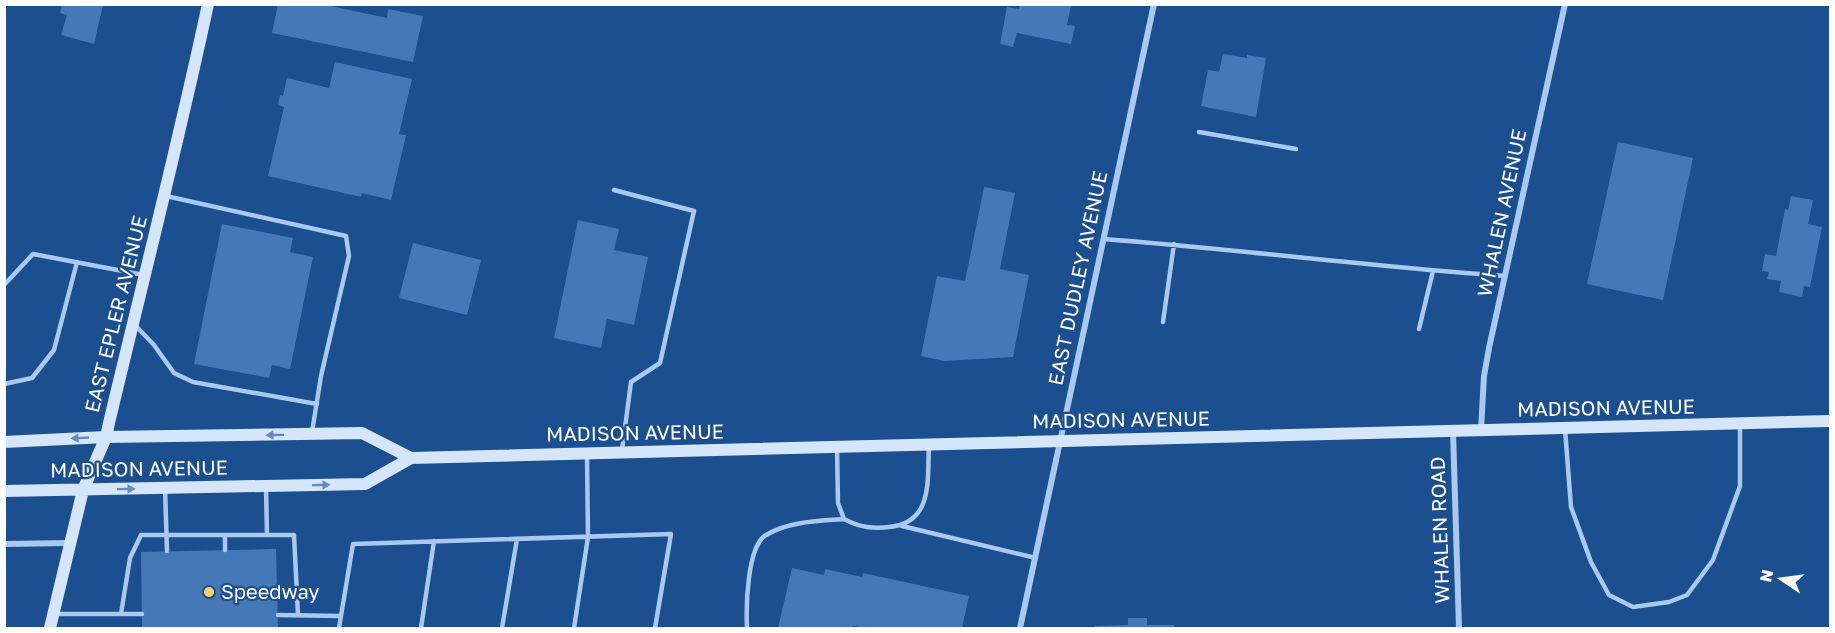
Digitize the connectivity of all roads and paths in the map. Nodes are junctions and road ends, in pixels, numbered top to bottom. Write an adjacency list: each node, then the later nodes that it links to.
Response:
1 (208, 4): 7 (main road, EAST EPLER AVENUE)
2 (1154, 4): 8 (street, EAST DUDLEY AVENUE)
3 (1565, 4): 13 (street, WHALEN AVENUE)
4 (1199, 132): 5 (lane)
5 (1296, 149)
6 (614, 190): 31 (lane)
7 (165, 196): 12 (main road, EAST EPLER AVENUE); 19 (lane)
8 (1103, 239): 9 (lane); 27 (street, EAST DUDLEY AVENUE)
9 (1174, 244): 11 (lane); 15 (lane)
10 (77, 262): 12 (lane); 14 (lane); 18 (lane)
11 (1433, 272): 13 (lane); 17 (lane)
12 (144, 275): 16 (main road, EAST EPLER AVENUE)
13 (1505, 276): 23 (street, WHALEN AVENUE)
14 (4, 285)
15 (1163, 322)
16 (134, 323): 19 (lane); 26 (main road, EAST EPLER AVENUE)
17 (1419, 329)
18 (4, 384)
19 (317, 404): 25 (lane)
20 (1830, 421): 21 (main road, MADISON AVENUE)
21 (1740, 424): 22 (main road, MADISON AVENUE); 22 (lane)
22 (1565, 428): 23 (main road, MADISON AVENUE)
23 (1480, 430): 24 (main road, MADISON AVENUE)
24 (1453, 431): 27 (main road, MADISON AVENUE); 65 (street, WHALEN ROAD)
25 (312, 435): 26 (main road, MADISON AVENUE, one-way to 26); 33 (main road, MADISON AVENUE)
26 (106, 437): 28 (main road, MADISON AVENUE, one-way to 28); 36 (main road, EAST EPLER AVENUE)
27 (1060, 441): 29 (main road, MADISON AVENUE); 50 (street, EAST DUDLEY AVENUE)
28 (4, 442)
29 (929, 445): 30 (main road, MADISON AVENUE); 39 (lane)
30 (837, 447): 31 (main road, MADISON AVENUE); 38 (lane)
31 (622, 453): 32 (main road, MADISON AVENUE)
32 (587, 454): 33 (main road, MADISON AVENUE); 43 (lane)
33 (411, 458): 34 (main road, MADISON AVENUE, one-way to 33)
34 (266, 486): 35 (main road, MADISON AVENUE); 41 (lane)
35 (165, 488): 36 (main road, MADISON AVENUE, one-way to 35); 42 (lane)
36 (83, 490): 37 (main road, MADISON AVENUE); 46 (main road, EAST EPLER AVENUE)
37 (4, 491)
38 (844, 519): 39 (lane); 63 (lane)
39 (902, 526): 50 (lane)
40 (225, 535): 41 (lane); 42 (lane); 48 (lane)
41 (267, 535): 55 (lane)
42 (166, 536): 49 (lane); 52 (lane)
43 (588, 537): 44 (lane); 61 (lane); 62 (lane)
44 (517, 539): 45 (lane); 60 (lane)
45 (434, 541): 56 (lane); 59 (lane)
46 (70, 543): 47 (street); 51 (main road, EAST EPLER AVENUE)
47 (4, 544)
48 (225, 550)
49 (167, 551)
50 (1035, 558): 64 (street, EAST DUDLEY AVENUE)
51 (53, 614): 52 (lane); 57 (main road, EAST EPLER AVENUE)
52 (121, 614): 53 (lane)
53 (142, 614)
54 (278, 615): 55 (lane)
55 (297, 615): 56 (lane)
56 (341, 616): 58 (lane)
57 (50, 628)
58 (339, 628)
59 (421, 628)
60 (502, 628)
61 (574, 628)
62 (655, 628)
63 (747, 628)
64 (1020, 628)
65 (1460, 628)

